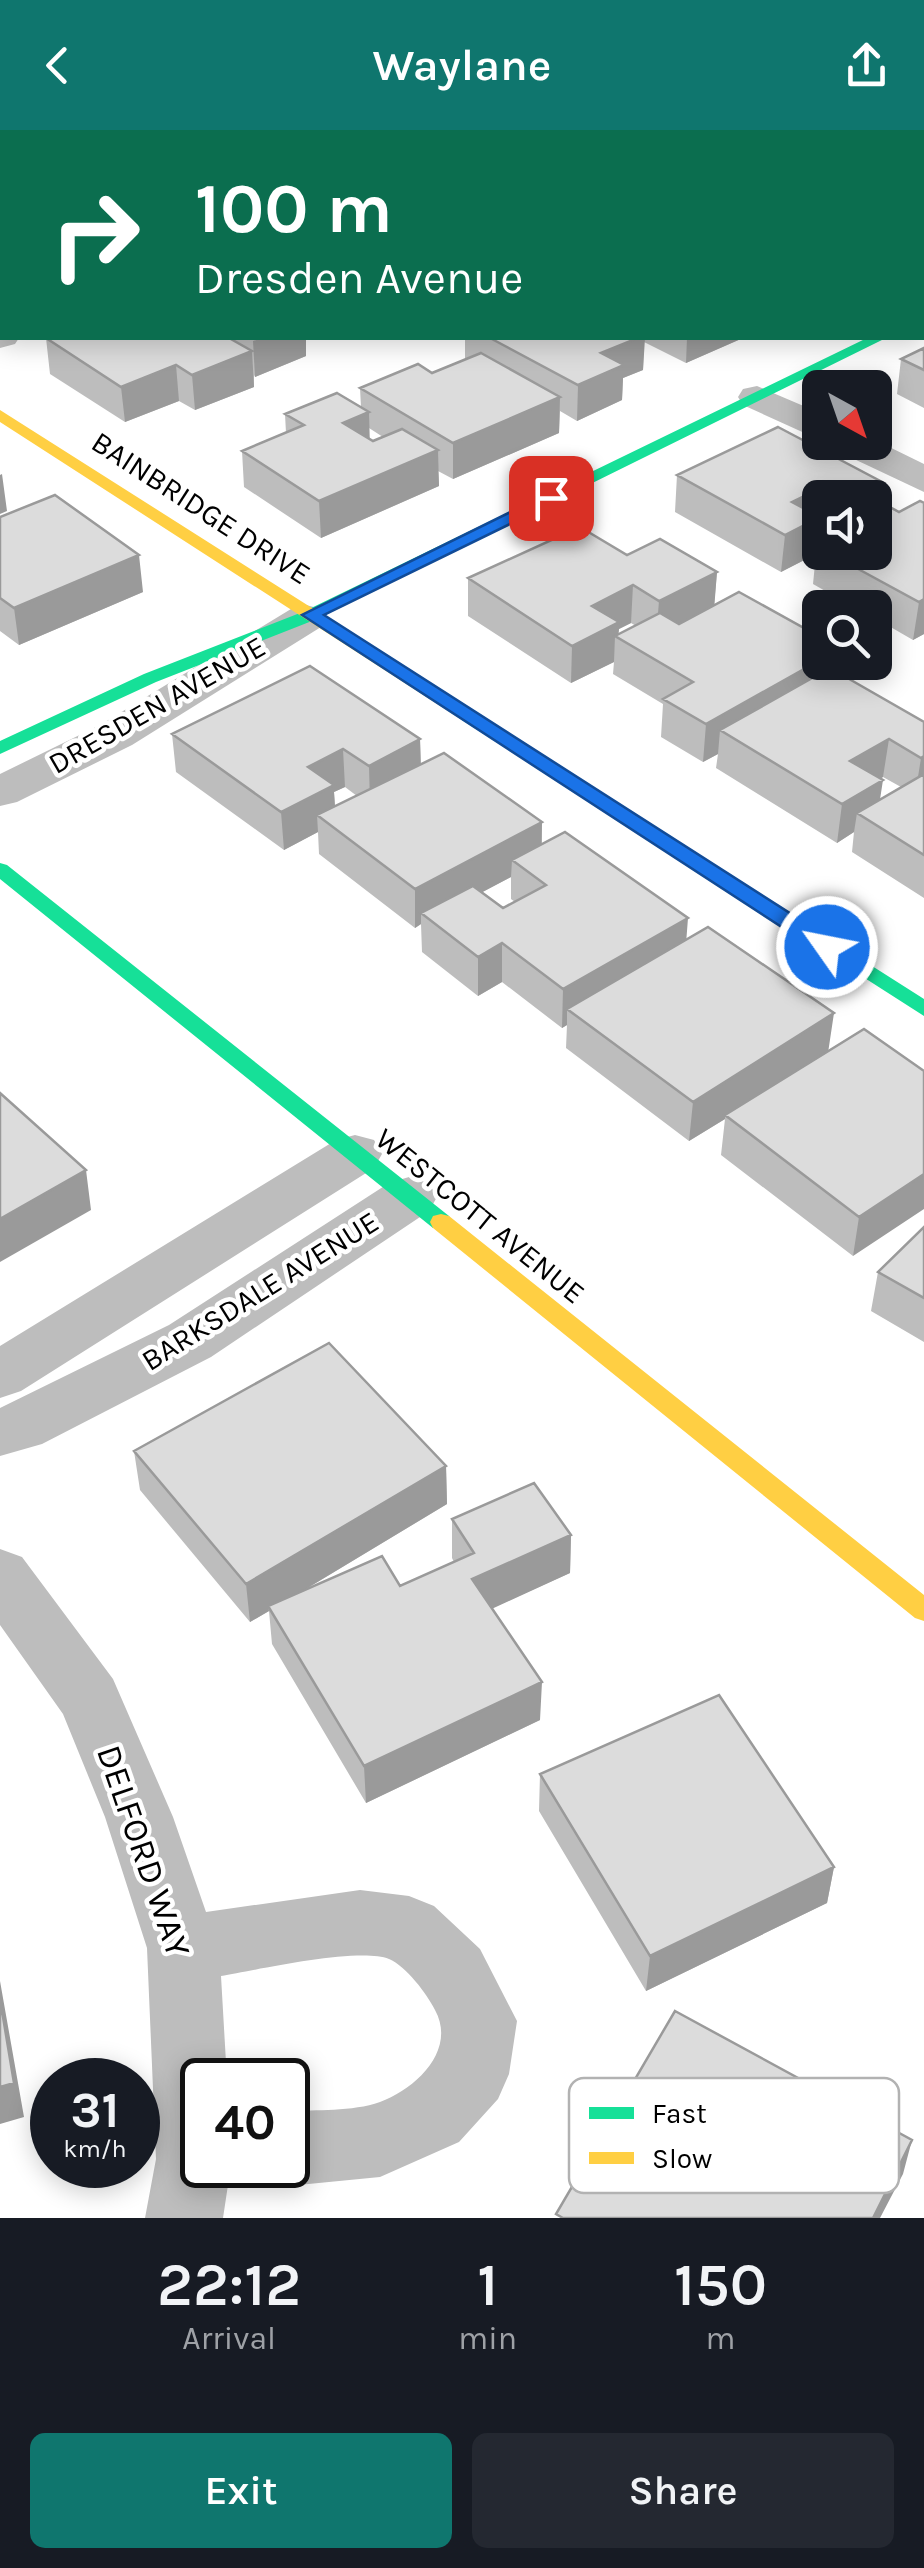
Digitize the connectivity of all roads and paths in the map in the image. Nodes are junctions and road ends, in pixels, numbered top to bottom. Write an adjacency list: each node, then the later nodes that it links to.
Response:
1 (874, 340): 2 (street, DRESDEN AVENUE)
2 (757, 397): 4 (street); 7 (street, DRESDEN AVENUE)
3 (0, 415): 7 (street, BAINBRIDGE DRIVE)
4 (802, 419)
5 (885, 460): 6 (street)
6 (924, 480)
7 (311, 615): 8 (street, DRESDEN AVENUE); 9 (street, DRESDEN AVENUE); 11 (street, BAINBRIDGE DRIVE)
8 (0, 748)
9 (0, 792)
10 (0, 869): 12 (street, WESTCOTT AVENUE)
11 (924, 1009)
12 (355, 1154): 13 (street, WESTCOTT AVENUE); 14 (street)
13 (409, 1197): 15 (street, BARKSDALE AVENUE); 17 (street, WESTCOTT AVENUE)
14 (0, 1375)
15 (0, 1432)
16 (0, 1574): 18 (street, DELFORD WAY)
17 (924, 1610)
18 (184, 1948): 19 (street, DELFORD WAY); 20 (street)
19 (188, 2058)
20 (310, 2147)

